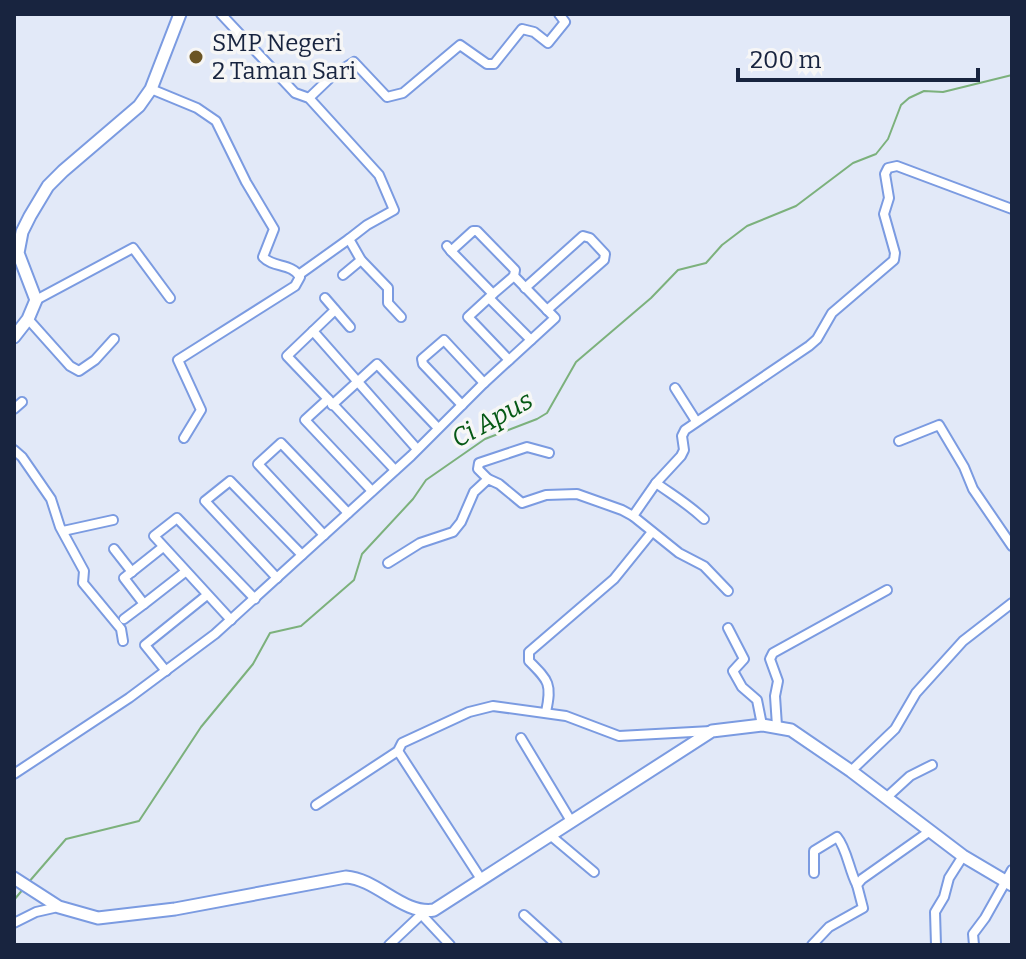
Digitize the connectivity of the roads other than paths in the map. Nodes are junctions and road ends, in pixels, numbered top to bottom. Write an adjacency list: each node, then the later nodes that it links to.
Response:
1 (180, 14): 4 (main road)
2 (221, 14): 5 (street)
3 (559, 14): 5 (street)
4 (151, 89): 9 (street); 16 (main road)
5 (309, 98): 7 (street)
6 (1012, 209): 34 (street)
7 (349, 239): 8 (street); 9 (street)
8 (361, 260): 10 (street); 19 (street)
9 (300, 274): 36 (street)
10 (343, 275)
11 (514, 276): 12 (street); 13 (street); 13 (street)
12 (525, 288): 18 (street); 18 (street)
13 (491, 296): 25 (street); 26 (street)
14 (170, 298): 16 (street)
15 (325, 298): 17 (street)
16 (36, 300): 20 (main road)
17 (335, 310): 21 (street); 22 (street)
18 (547, 310): 25 (street)
19 (401, 317)
20 (28, 319): 23 (main road); 24 (street)
21 (350, 327)
22 (313, 331): 27 (street); 31 (street)
23 (14, 337)
24 (114, 339)
25 (531, 340): 26 (street)
26 (509, 360): 28 (street)
27 (356, 383): 31 (street); 35 (street); 38 (street)
28 (484, 383): 32 (street); 32 (street)
29 (675, 388): 34 (street)
30 (22, 402): 33 (street)
31 (330, 402): 41 (street); 44 (street)
32 (462, 405): 35 (street)
33 (14, 409)
34 (696, 421): 43 (street)
35 (438, 428): 38 (street)
36 (184, 438)
37 (899, 441): 52 (street)
38 (417, 449): 41 (street)
39 (14, 450): 49 (street)
40 (549, 453): 42 (street)
41 (395, 470): 44 (street)
42 (488, 479): 46 (street); 56 (street)
43 (656, 483): 46 (street); 47 (street)
44 (372, 491): 45 (street)
45 (348, 513): 51 (street); 51 (street)
46 (633, 516): 50 (street)
47 (704, 519)
48 (113, 520): 49 (street)
49 (63, 531): 69 (street)
50 (652, 532): 61 (street); 71 (street)
51 (324, 535): 55 (street)
52 (1012, 546)
53 (163, 547): 57 (street); 58 (street); 63 (street)
54 (114, 549): 57 (street)
55 (302, 555): 59 (street); 59 (street)
56 (388, 563)
57 (132, 572): 65 (street)
58 (185, 572): 62 (street); 65 (street)
59 (277, 578): 63 (street)
60 (887, 590): 73 (street)
61 (728, 591)
62 (207, 595): 67 (street); 70 (street)
63 (255, 599): 67 (street)
64 (1012, 603): 78 (street)
65 (144, 604): 66 (street)
66 (124, 619)
67 (231, 620): 70 (street)
68 (728, 628): 72 (street)
69 (123, 641)
70 (166, 671): 79 (street)
71 (546, 712): 74 (street); 76 (street)
72 (762, 725): 73 (main road); 74 (main road)
73 (777, 726): 78 (main road)
74 (712, 731): 82 (main road)
75 (521, 738): 82 (street)
76 (398, 751): 81 (street); 90 (street)
77 (932, 765): 80 (street)
78 (851, 771): 80 (main road)
79 (14, 774)
80 (886, 798): 83 (main road)
81 (316, 805)
82 (571, 821): 84 (main road)
83 (930, 831): 85 (main road); 92 (street)
84 (550, 835): 87 (street); 90 (main road)
85 (963, 856): 91 (main road); 101 (street)
86 (1012, 870): 91 (street)
87 (594, 872)
88 (814, 873): 92 (street)
89 (14, 878): 93 (main road)
90 (481, 879): 94 (main road)
91 (1009, 883): 102 (street)
92 (857, 885): 100 (street)
93 (59, 907): 94 (main road); 96 (street)
94 (423, 913): 97 (street); 98 (street)
95 (524, 915): 99 (street)
96 (14, 923)
97 (389, 945)
98 (450, 945)
99 (557, 945)
100 (812, 945)
101 (936, 945)
102 (974, 945)

